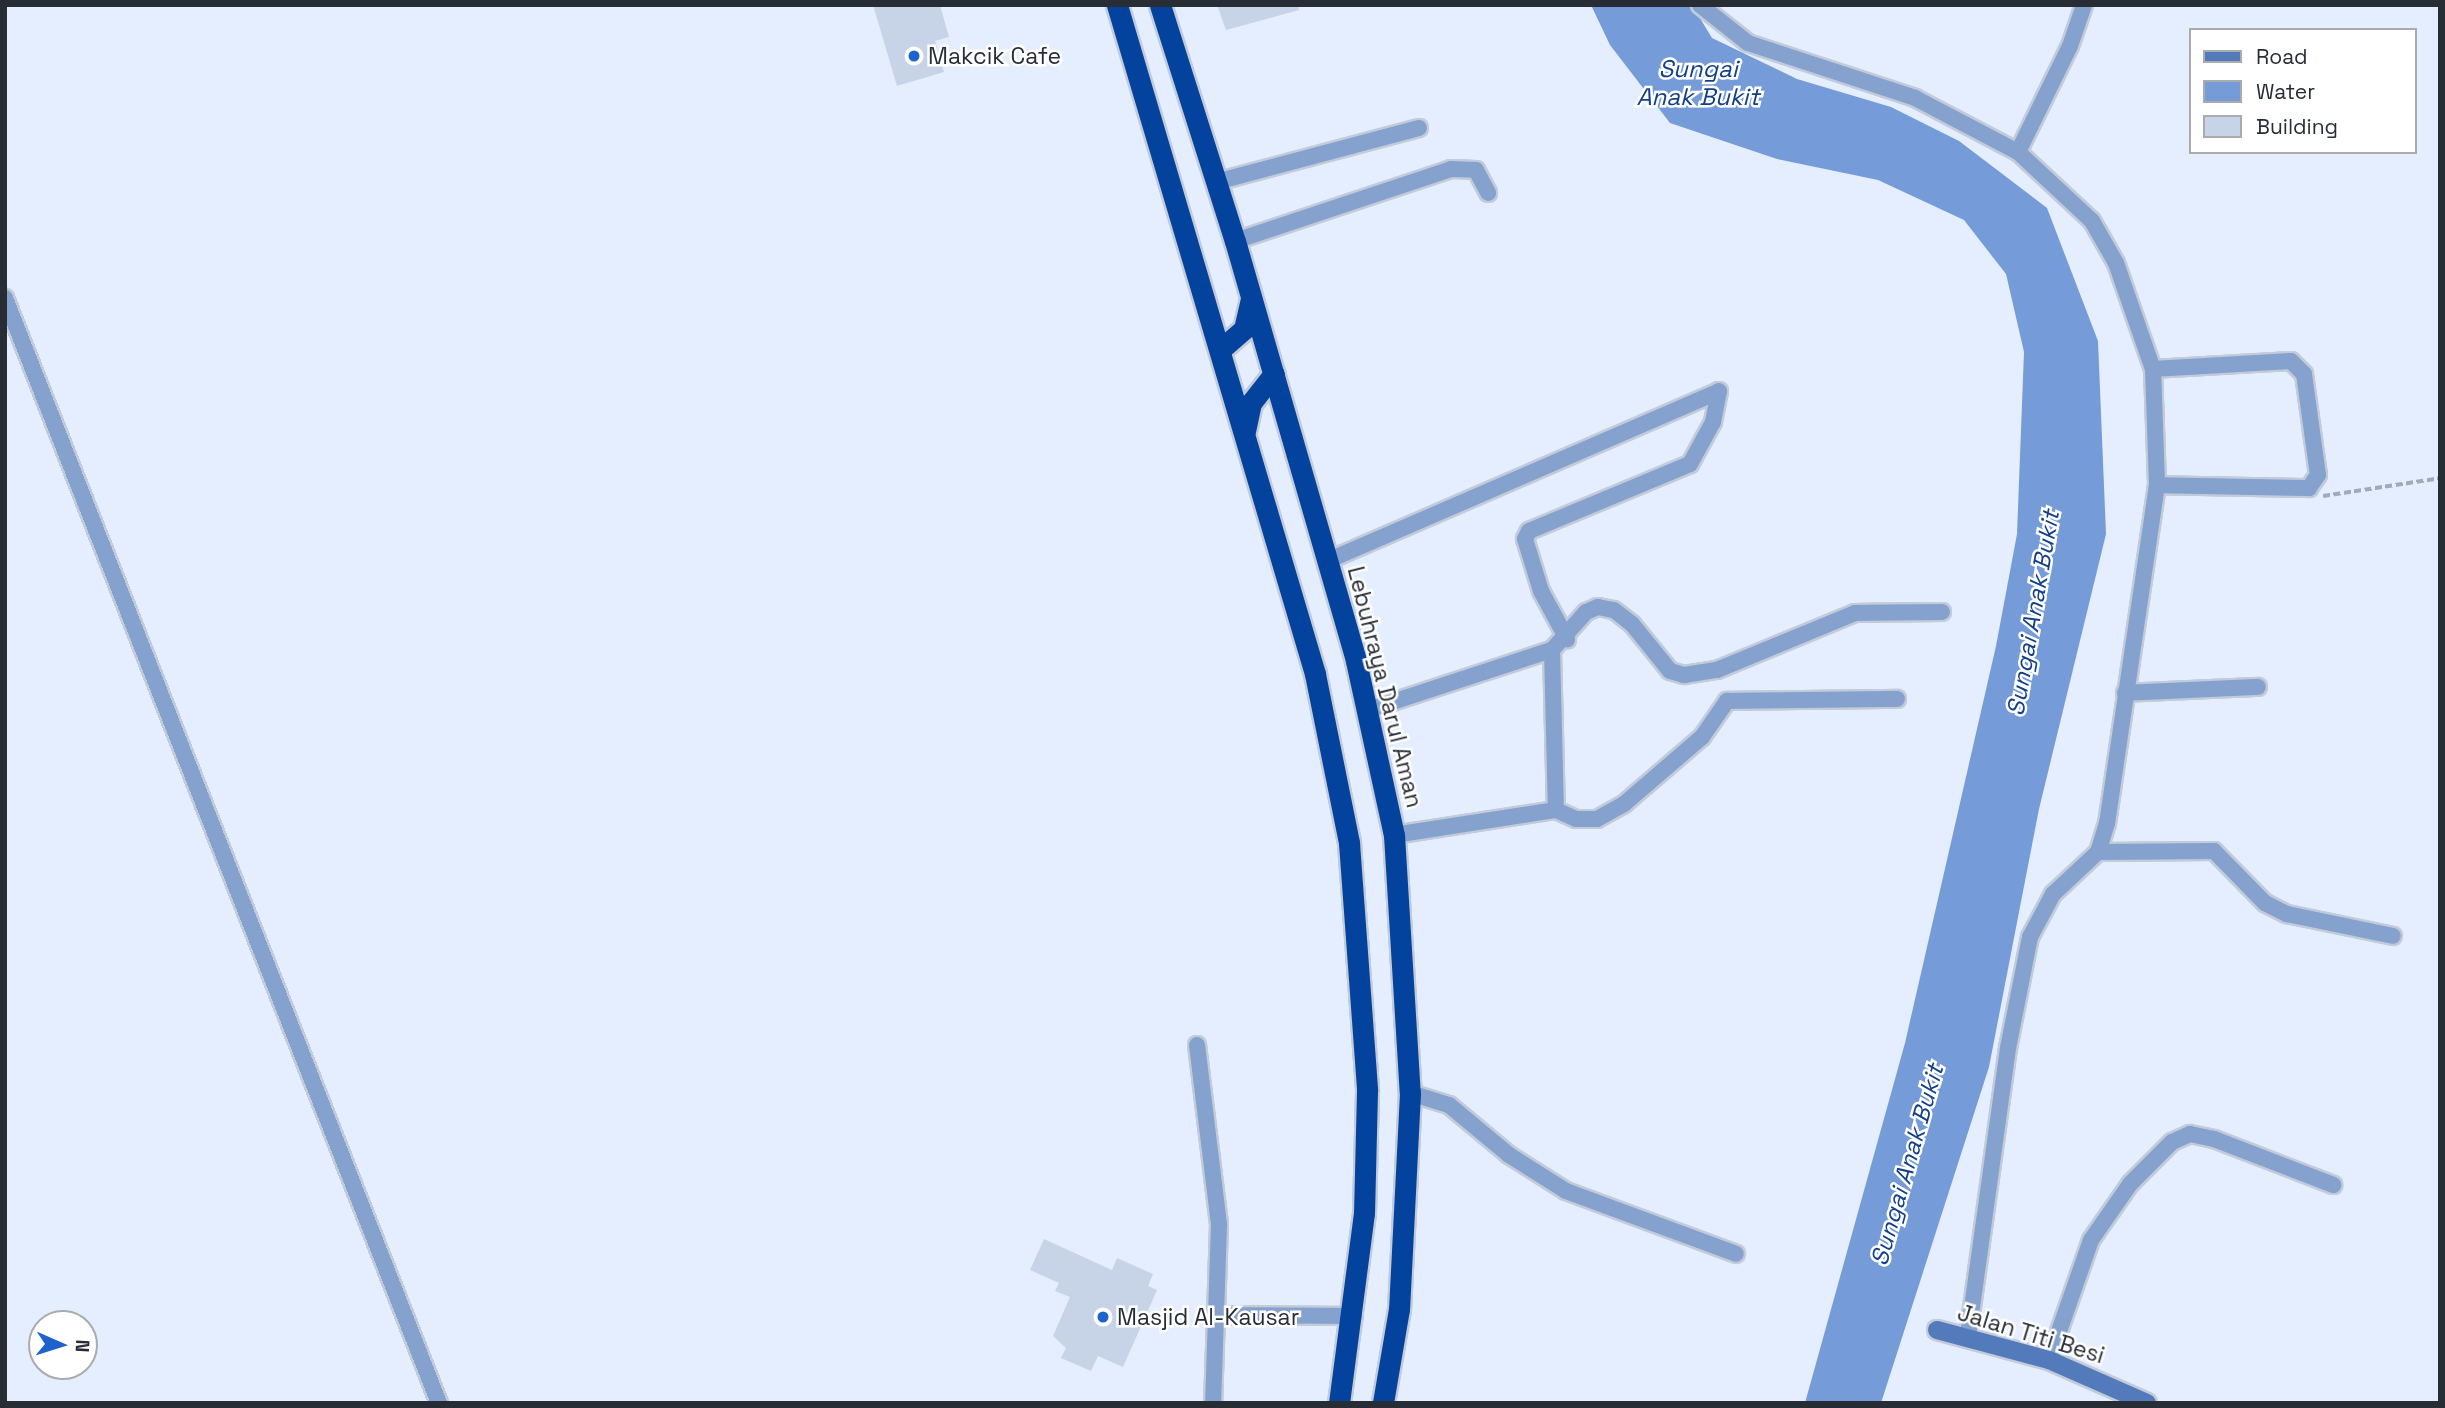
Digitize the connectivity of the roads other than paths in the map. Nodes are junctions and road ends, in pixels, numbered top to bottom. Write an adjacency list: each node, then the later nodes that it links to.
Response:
1 (1117, 5): 12 (highway)
2 (1160, 5): 7 (highway, Lebuhraya Darul Aman)
3 (1700, 5): 6 (street)
4 (2084, 5): 6 (street)
5 (1419, 128): 7 (street)
6 (2018, 152): 13 (street)
7 (1216, 182): 9 (highway, Lebuhraya Darul Aman)
8 (1488, 193): 9 (street)
9 (1235, 241): 10 (highway, Lebuhraya Darul Aman)
10 (1247, 284): 12 (highway); 14 (highway, Lebuhraya Darul Aman)
11 (5, 298): 38 (street)
12 (1222, 349): 15 (highway)
13 (2153, 369): 16 (street); 16 (street)
14 (1274, 374): 15 (highway); 17 (highway, Lebuhraya Darul Aman)
15 (1246, 436): 34 (highway)
16 (2157, 485): 22 (street)
17 (1327, 561): 19 (street); 24 (highway, Lebuhraya Darul Aman)
18 (1942, 611): 19 (street)
19 (1567, 639): 20 (street)
20 (1552, 650): 24 (street); 25 (street)
21 (2258, 687): 22 (street)
22 (2125, 693): 27 (street)
23 (1896, 699): 25 (street)
24 (1368, 710): 26 (highway, Lebuhraya Darul Aman)
25 (1556, 810): 26 (street)
26 (1394, 835): 30 (highway, Lebuhraya Darul Aman)
27 (2098, 852): 28 (street); 36 (street)
28 (2393, 936)
29 (1197, 1045): 33 (street)
30 (1410, 1093): 32 (street); 41 (highway, Lebuhraya Darul Aman)
31 (2333, 1185): 37 (street)
32 (1736, 1254)
33 (1218, 1315): 34 (street); 39 (street)
34 (1354, 1316): 40 (highway)
35 (1937, 1331): 36 (street, Jalan Titi Besi)
36 (1968, 1338): 37 (street, Jalan Titi Besi)
37 (2049, 1360): 42 (street, Jalan Titi Besi)
38 (439, 1403)
39 (1213, 1403)
40 (1339, 1403)
41 (1383, 1403)
42 (2147, 1403)

